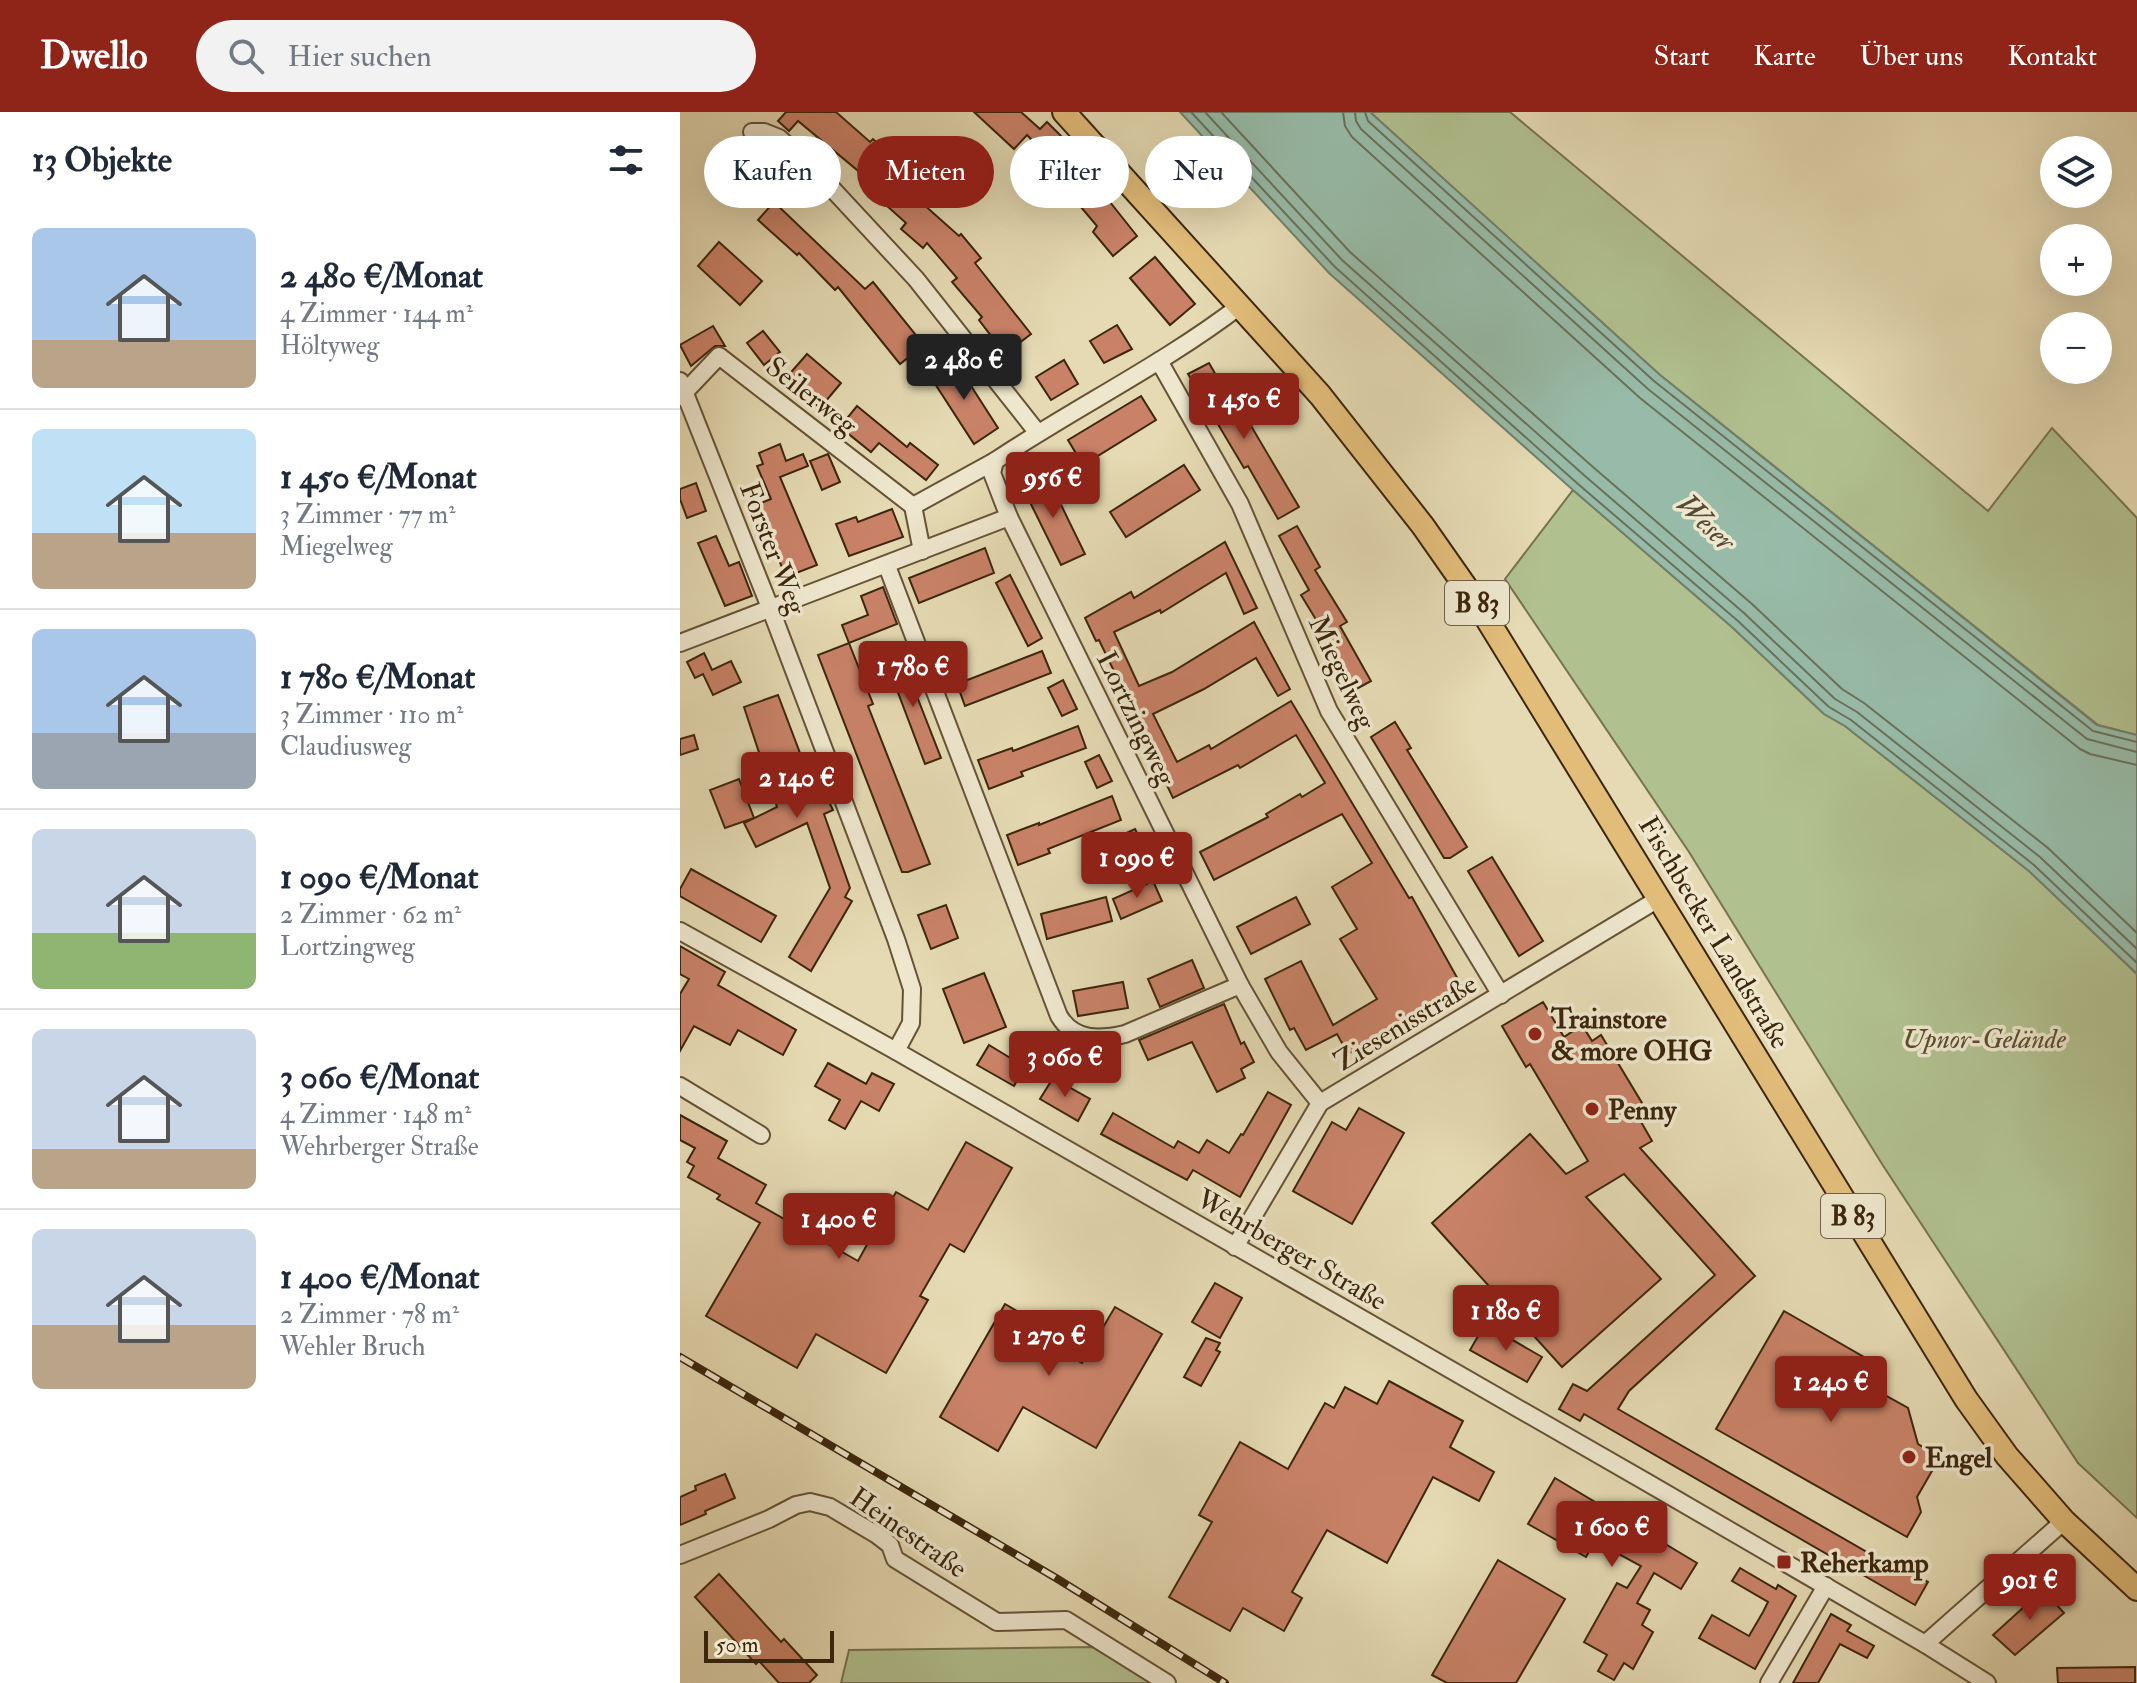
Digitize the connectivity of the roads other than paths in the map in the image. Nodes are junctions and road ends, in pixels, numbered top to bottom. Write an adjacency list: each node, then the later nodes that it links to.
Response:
1 (1064, 112): 3 (main road, B 83)
2 (752, 132): 6 (street)
3 (1241, 305): 4 (street); 14 (main road, Fischbecker Landstraße / B 83)
4 (1159, 361): 6 (street); 17 (street, Miegelweg)
5 (682, 391): 8 (street, Seilerweg); 12 (street, Forster Weg)
6 (1037, 432): 7 (street)
7 (995, 461): 8 (street); 9 (street, Lortzingweg)
8 (913, 506): 10 (street)
9 (1009, 517): 10 (street); 16 (street, Lortzingweg)
10 (922, 551): 11 (street)
11 (887, 566): 12 (street); 16 (street)
12 (771, 610): 13 (street); 18 (street, Forster Weg)
13 (680, 643)
14 (1660, 898): 17 (street, Ziesenisstraße); 23 (main road, Fischbecker Landstraße / B 83)
15 (680, 931): 18 (street, Wehrberger Straße)
16 (1240, 985): 20 (street, Lortzingweg)
17 (1501, 995): 20 (street, Ziesenisstraße)
18 (896, 1051): 22 (street, Wehrberger Straße)
19 (680, 1086): 21 (street)
20 (1320, 1103): 22 (street, Ziesenisstraße)
21 (761, 1135)
22 (1235, 1247): 25 (street, Wehrberger Straße)
23 (2064, 1521): 26 (main road, Fischbecker Landstraße / B 83); 27 (street)
24 (680, 1555): 28 (street, Heinestraße)
25 (1826, 1586): 27 (street, Wehrberger Straße); 29 (street)
26 (2137, 1589)
27 (1925, 1644): 30 (street, Wehrberger Straße)
28 (1167, 1683)
29 (1769, 1683)
30 (1987, 1683)

